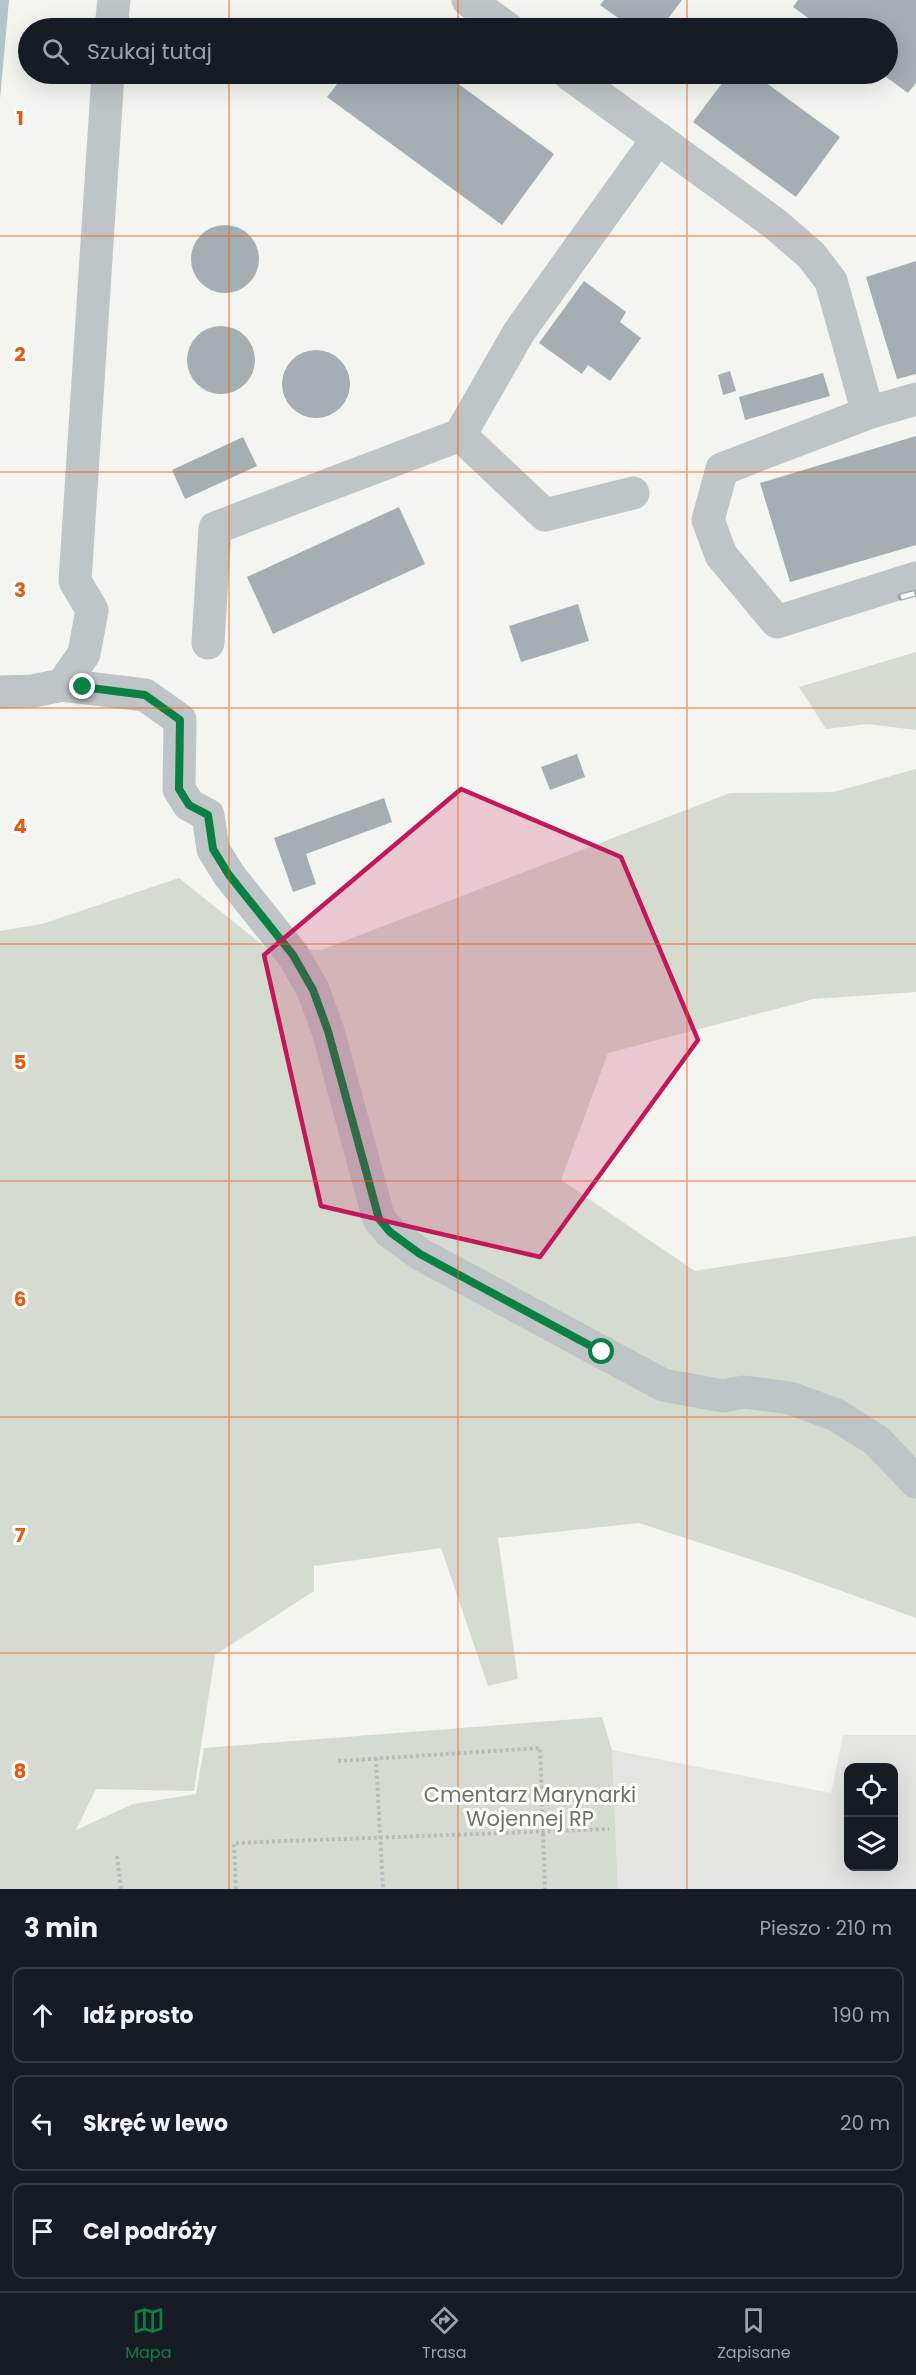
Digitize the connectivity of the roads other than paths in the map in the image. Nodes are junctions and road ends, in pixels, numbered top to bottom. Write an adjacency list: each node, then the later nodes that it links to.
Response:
1 (114, 0): 3 (lane)
2 (468, 0): 4 (lane)
3 (112, 18)
4 (493, 18)
5 (107, 84): 14 (lane)
6 (583, 84): 7 (lane)
7 (658, 138): 9 (lane); 10 (lane)
8 (916, 399): 9 (lane)
9 (868, 413): 12 (lane)
10 (460, 435): 11 (lane); 13 (lane)
11 (633, 493)
12 (916, 578)
13 (208, 643)
14 (62, 685): 15 (lane); 16 (lane)
15 (0, 692)
16 (916, 1482)

